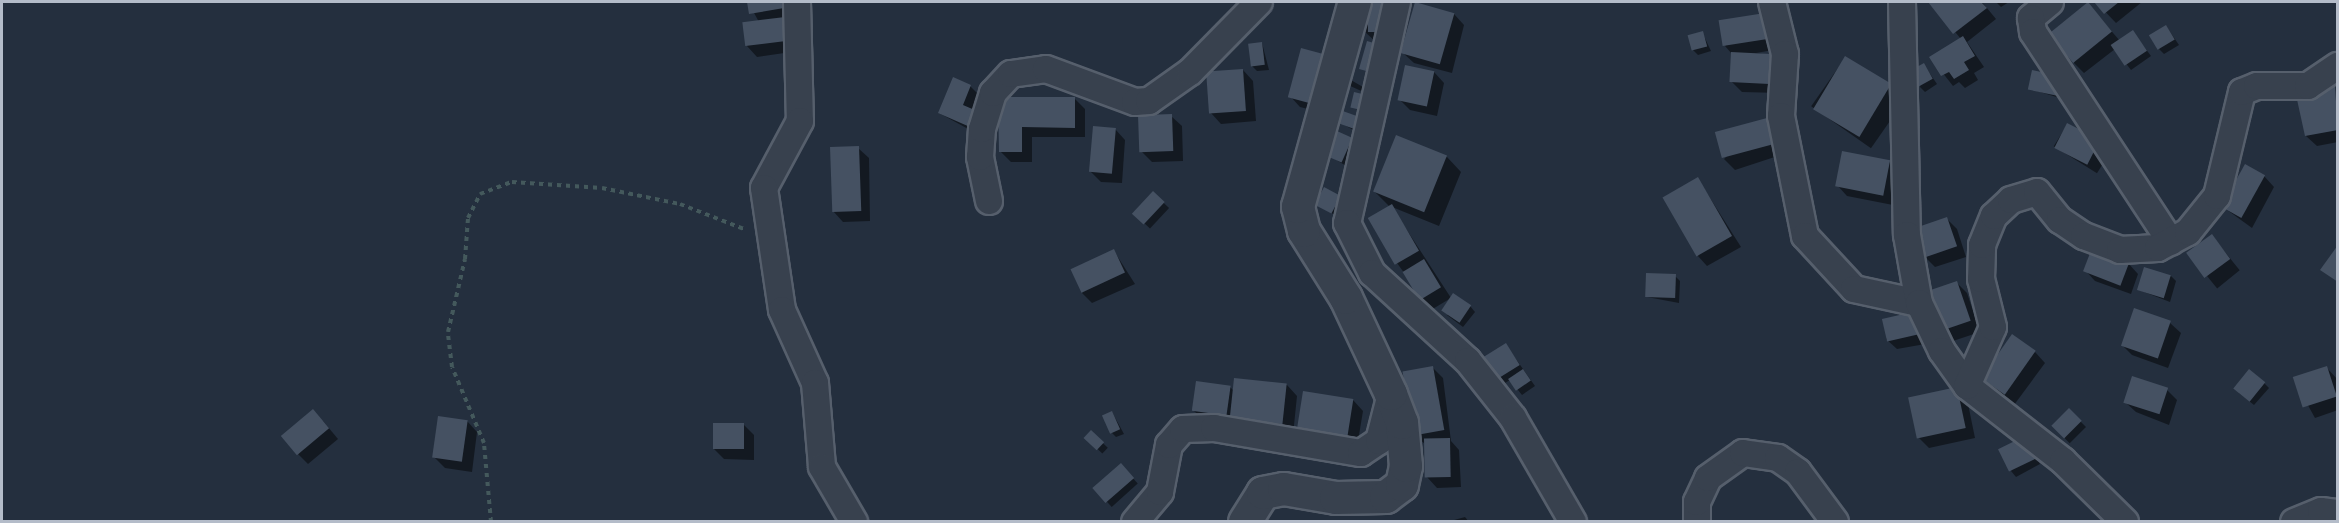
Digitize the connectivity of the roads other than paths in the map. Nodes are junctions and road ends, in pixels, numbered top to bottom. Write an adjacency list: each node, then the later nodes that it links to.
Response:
1 (797, 2): 15 (street)
2 (1258, 2): 9 (street)
3 (1355, 2): 13 (street)
4 (1397, 2): 18 (street)
5 (1772, 2): 11 (street)
6 (1902, 2): 11 (street)
7 (2050, 2): 10 (street)
8 (2337, 66): 10 (street)
9 (989, 201)
10 (2171, 242): 12 (street)
11 (1919, 303): 12 (street)
12 (1967, 386): 21 (street)
13 (1391, 394): 16 (street); 17 (street)
14 (2337, 513): 22 (street)
15 (854, 522)
16 (1134, 522)
17 (1245, 522)
18 (1573, 522)
19 (1697, 522): 20 (street)
20 (1834, 522)
21 (2125, 522)
22 (2294, 522)

